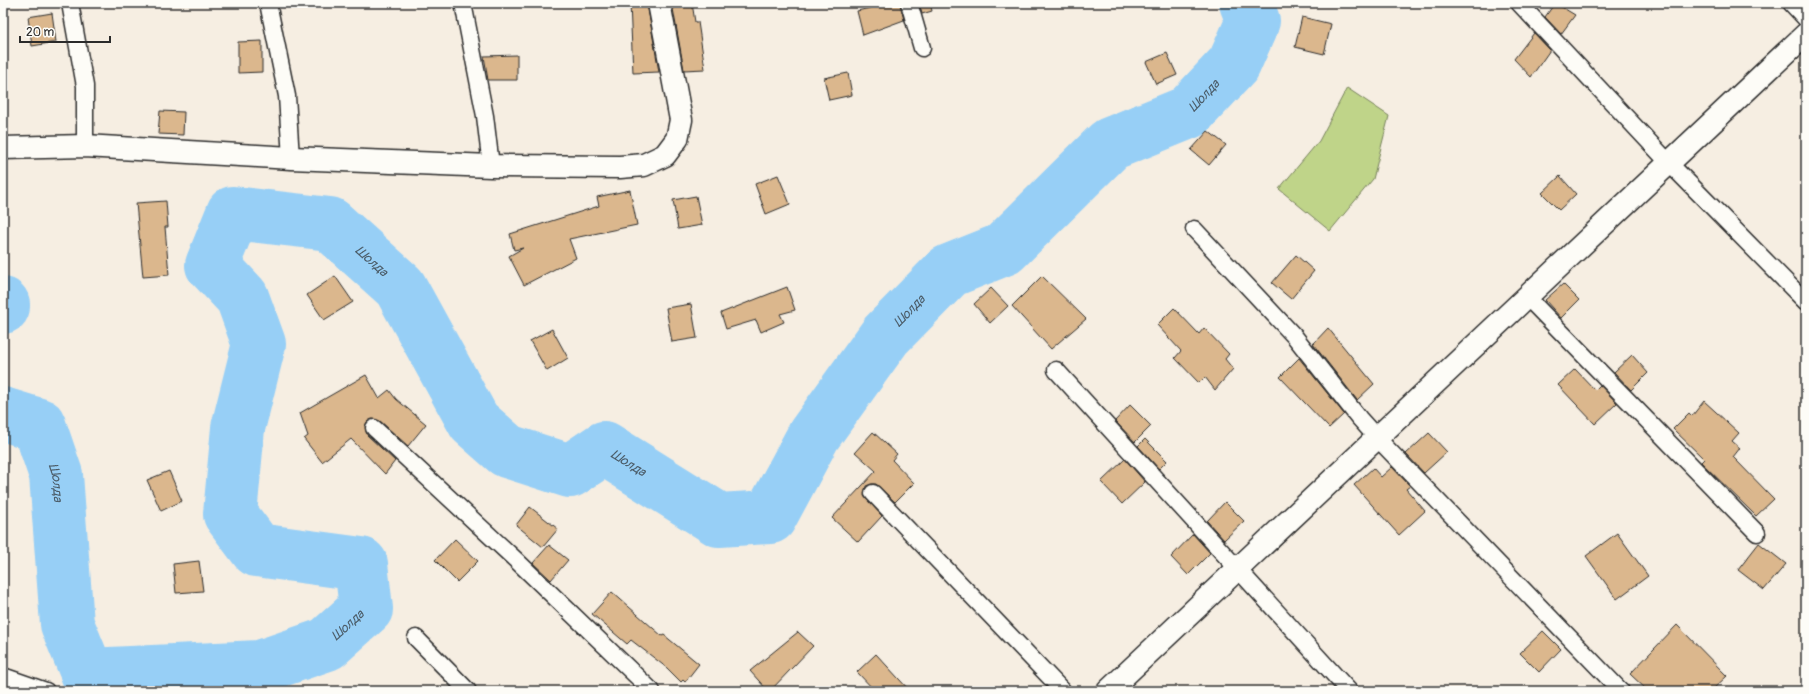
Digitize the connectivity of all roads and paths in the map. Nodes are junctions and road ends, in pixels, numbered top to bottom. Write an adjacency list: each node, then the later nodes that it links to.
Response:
1 (70, 3): 11 (lane)
2 (268, 3): 13 (lane)
3 (463, 3): 15 (lane)
4 (659, 3): 15 (street)
5 (909, 3): 10 (lane)
6 (1519, 3): 14 (lane)
7 (1791, 3): 8 (lane)
8 (1806, 19)
9 (1806, 34): 14 (street)
10 (922, 48)
11 (85, 146): 12 (street); 13 (street)
12 (3, 148)
13 (291, 158): 15 (street)
14 (1669, 163): 17 (street); 18 (lane)
15 (490, 166)
16 (1194, 229): 21 (lane)
17 (1527, 297): 21 (street); 23 (lane)
18 (1806, 302)
19 (1056, 370): 24 (lane)
20 (374, 428): 29 (lane)
21 (1377, 438): 24 (street); 33 (lane)
22 (873, 493): 30 (lane)
23 (1756, 533)
24 (1238, 569): 31 (street); 32 (lane)
25 (416, 638): 28 (lane)
26 (3, 676): 27 (lane)
27 (46, 691)
28 (468, 691)
29 (652, 691)
30 (1063, 691)
31 (1108, 691)
32 (1349, 691)
33 (1621, 691)

